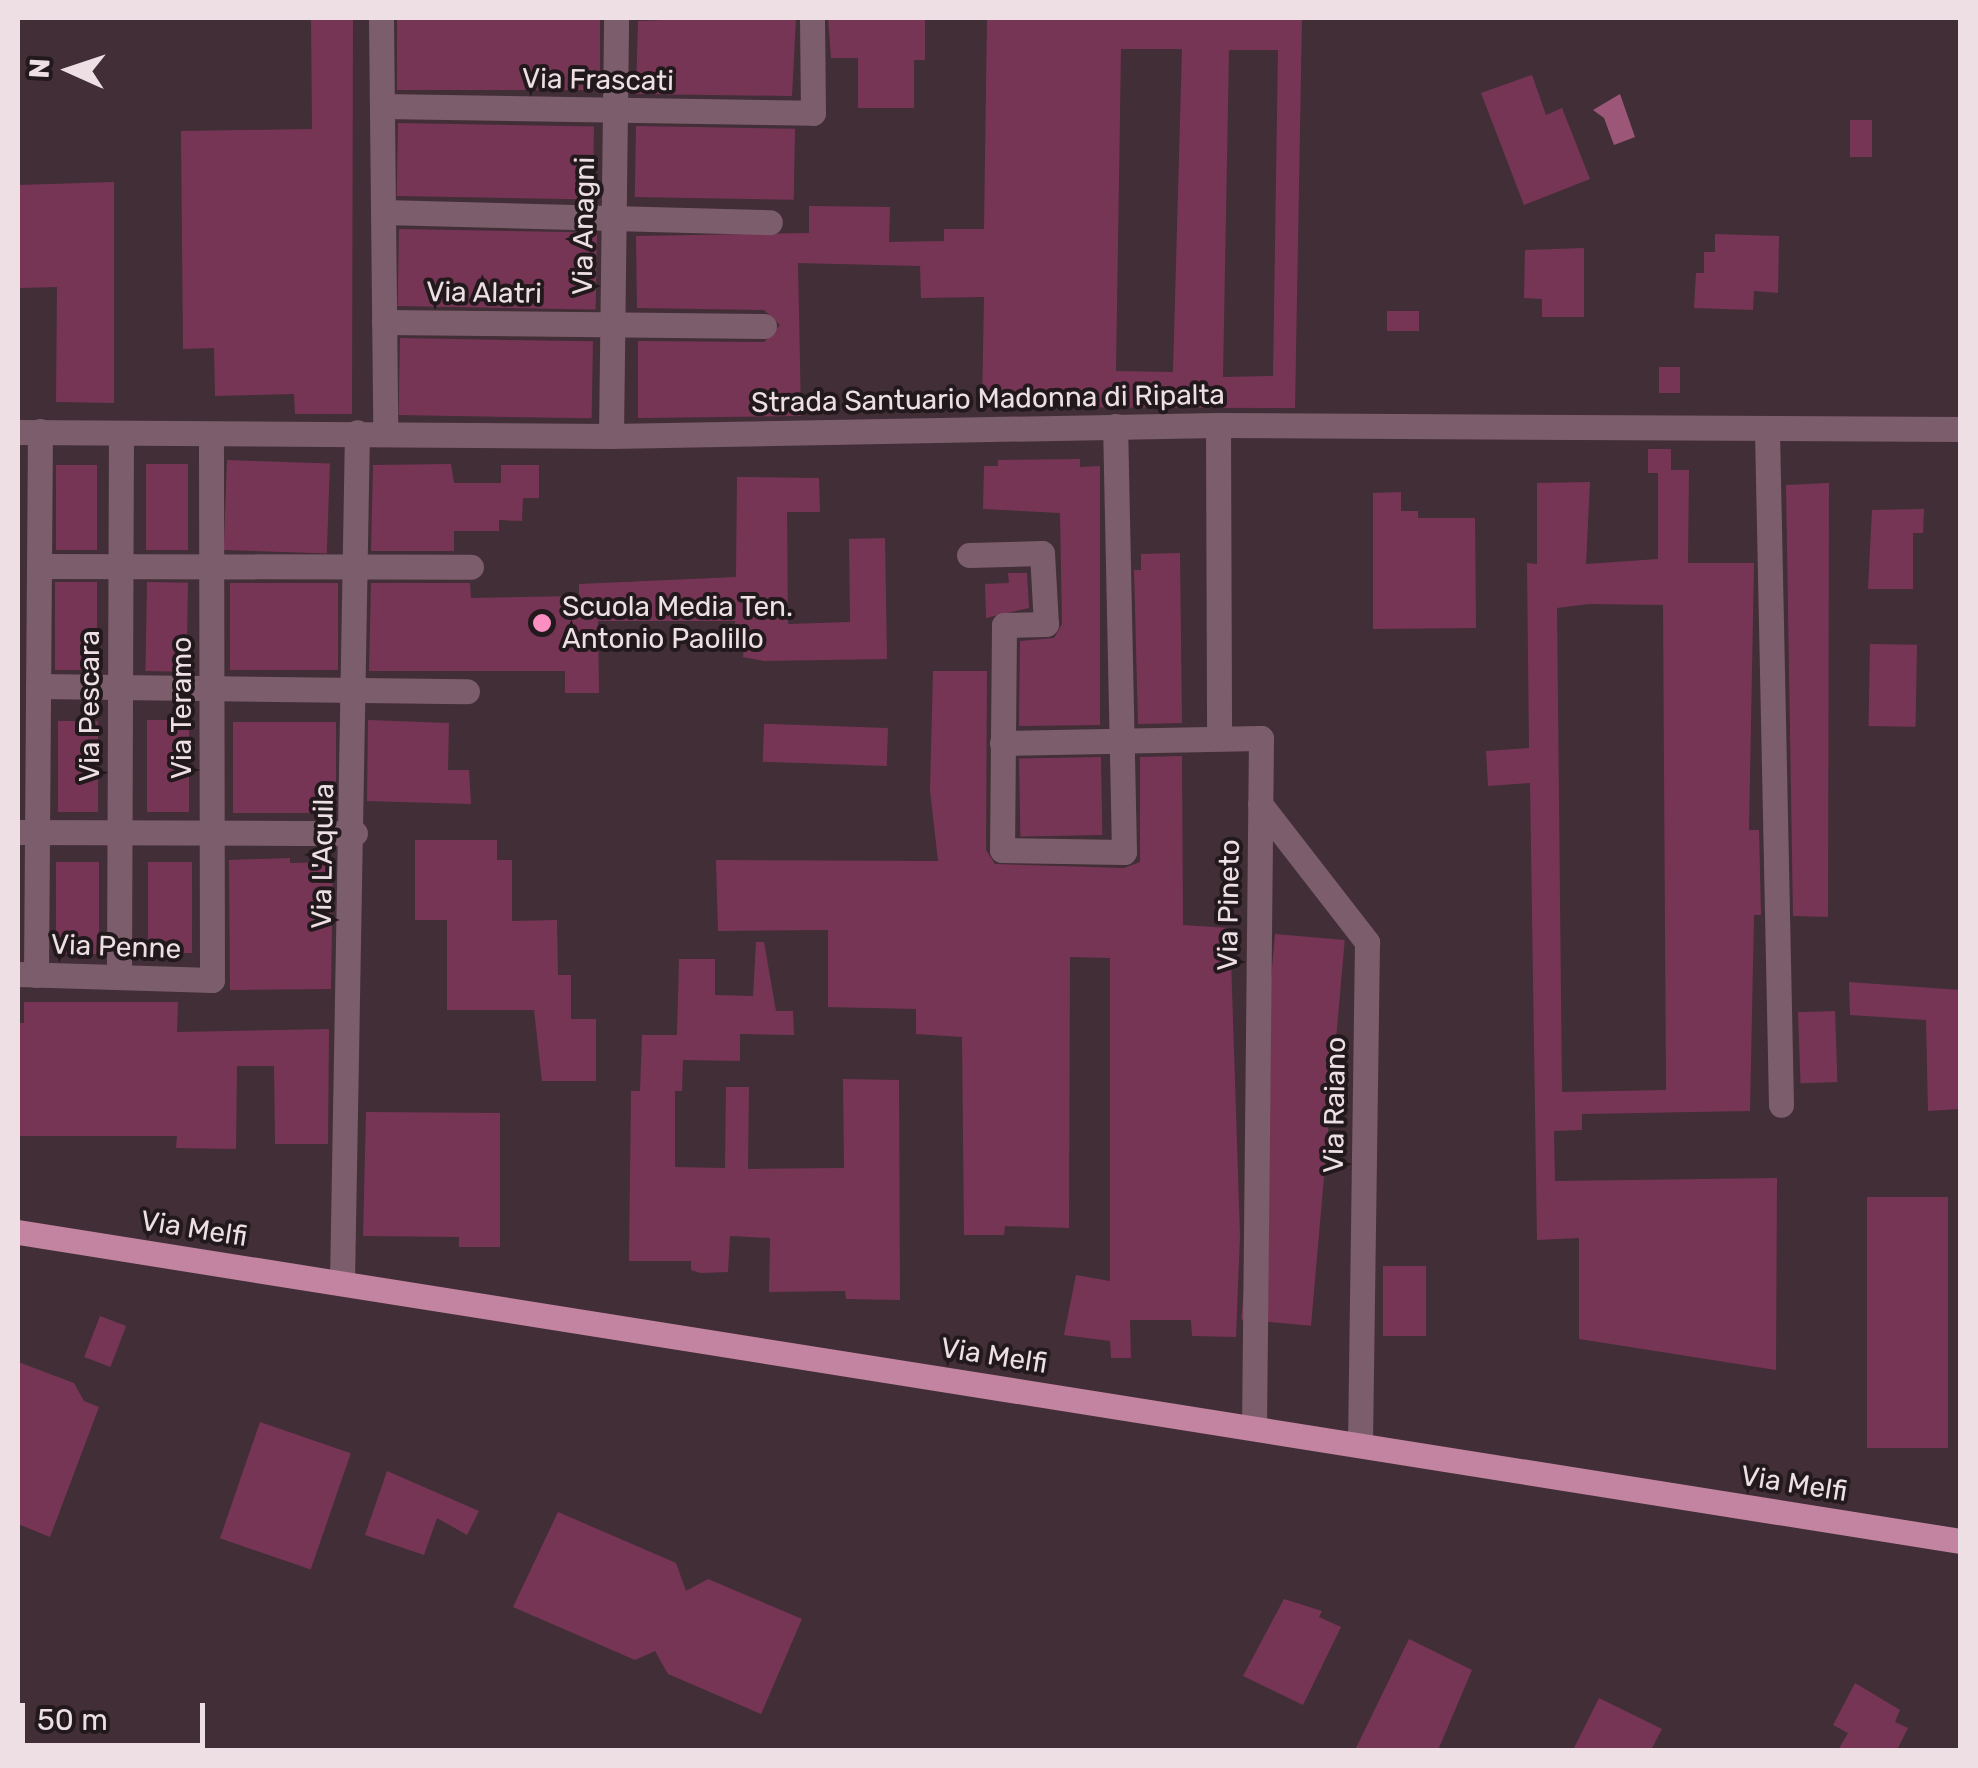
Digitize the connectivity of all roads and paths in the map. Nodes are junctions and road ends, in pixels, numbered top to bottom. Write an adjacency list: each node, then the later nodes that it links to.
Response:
1 (382, 18): 4 (street)
2 (616, 18): 5 (street, Via Anagni)
3 (812, 18): 5 (street, Via Frascati)
4 (382, 106): 5 (street, Via Frascati); 6 (street)
5 (615, 110): 7 (street, Via Anagni)
6 (383, 212): 7 (street); 9 (street)
7 (614, 218): 8 (street); 10 (street, Via Anagni)
8 (770, 222)
9 (384, 322): 10 (street, Via Alatri); 18 (street)
10 (613, 324): 11 (street, Via Alatri); 21 (street, Via Anagni)
11 (764, 326)
12 (1115, 426): 13 (street, Strada Santuario Madonna di Ripalta); 21 (street, Strada Santuario Madonna di Ripalta); 33 (street)
13 (1218, 426): 15 (street, Strada Santuario Madonna di Ripalta); 34 (street)
14 (1960, 429): 15 (street, Strada Santuario Madonna di Ripalta)
15 (1767, 431): 44 (street)
16 (29, 432): 19 (street, Strada Santuario Madonna di Ripalta); 23 (street)
17 (357, 432): 18 (street, Strada Santuario Madonna di Ripalta); 20 (street, Strada Santuario Madonna di Ripalta); 26 (street, Via L'Aquila)
18 (385, 432): 21 (street, Strada Santuario Madonna di Ripalta)
19 (120, 435): 20 (street, Strada Santuario Madonna di Ripalta); 24 (street, Via Pescara)
20 (211, 435): 25 (street, Via Teramo)
21 (612, 436)
22 (970, 554): 35 (street)
23 (40, 566): 24 (street); 28 (street)
24 (120, 566): 25 (street); 29 (street, Via Pescara)
25 (211, 566): 26 (street); 30 (street, Via Teramo)
26 (356, 566): 27 (street); 31 (street, Via L'Aquila)
27 (471, 566)
28 (38, 686): 29 (street); 37 (street)
29 (120, 687): 30 (street); 38 (street, Via Pescara)
30 (212, 688): 31 (street); 39 (street, Via Teramo)
31 (356, 690): 32 (street); 40 (street, Via L'Aquila)
32 (467, 691)
33 (1122, 738): 34 (street); 35 (street); 35 (street)
34 (1219, 738): 36 (street, Via Pineto)
35 (1002, 743)
36 (1260, 804): 47 (street, Via Pineto); 48 (street, Via Raiano)
37 (27, 832): 38 (street); 41 (street)
38 (119, 832): 39 (street); 42 (street, Via Pescara)
39 (212, 832): 40 (street); 43 (street, Via Teramo)
40 (355, 833): 46 (street, Via L'Aquila)
41 (27, 974): 42 (street, Via Penne)
42 (118, 977): 43 (street, Via Penne)
43 (212, 980)
44 (1780, 1105)
45 (18, 1232): 46 (main road, Via Melfi)
46 (342, 1282): 47 (main road, Via Melfi)
47 (1254, 1428): 48 (main road, Via Melfi)
48 (1360, 1444): 49 (main road, Via Melfi)
49 (1960, 1540)

